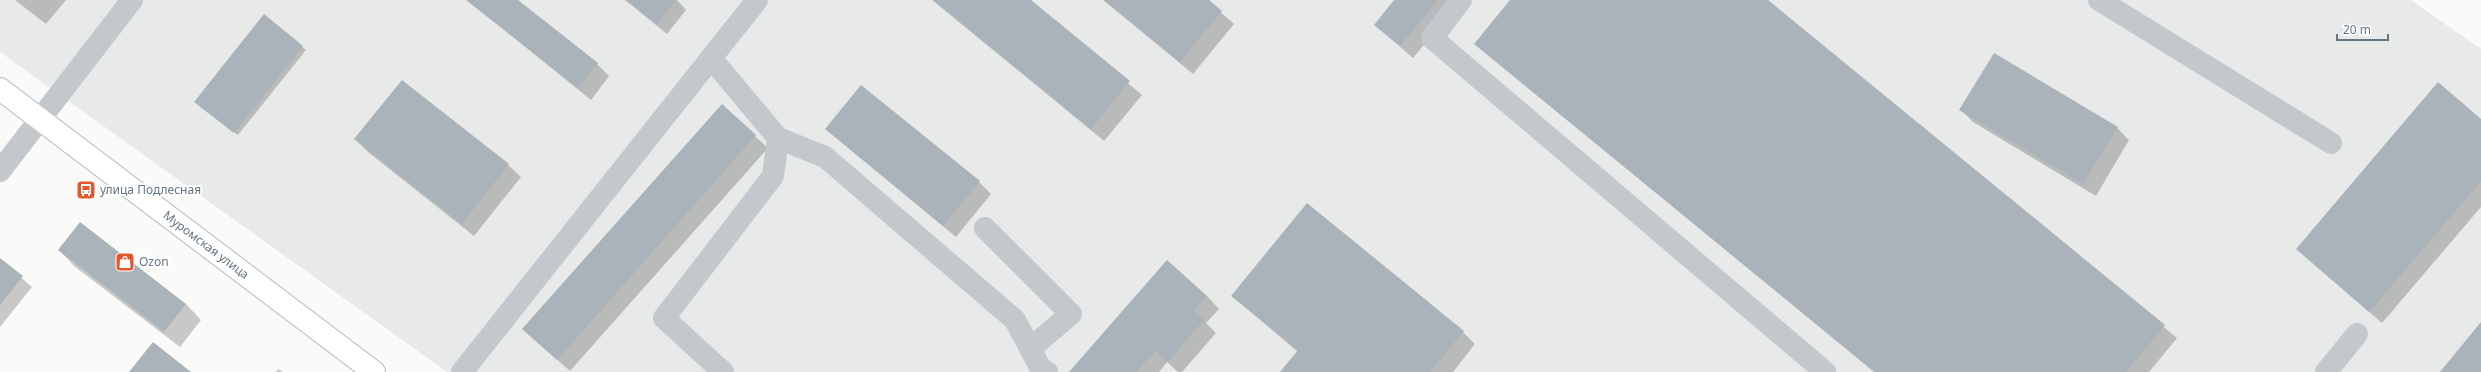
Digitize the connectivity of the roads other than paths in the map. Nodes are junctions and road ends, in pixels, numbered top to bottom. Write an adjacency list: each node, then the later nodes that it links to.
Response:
1 (132, 0): 7 (street)
2 (757, 0): 5 (street)
3 (1461, 0): 18 (street)
4 (2099, 0): 9 (street)
5 (711, 58): 8 (street); 15 (street)
6 (0, 89): 7 (main road, Муромская улица)
7 (40, 120): 10 (street); 14 (main road, Муромская улица)
8 (778, 138): 13 (street); 16 (street)
9 (2331, 143)
10 (0, 171)
11 (985, 228): 13 (street)
12 (2357, 334): 19 (street)
13 (1030, 348): 17 (street)
14 (374, 372)
15 (462, 372)
16 (723, 372)
17 (1047, 372)
18 (1824, 372)
19 (2326, 372)

